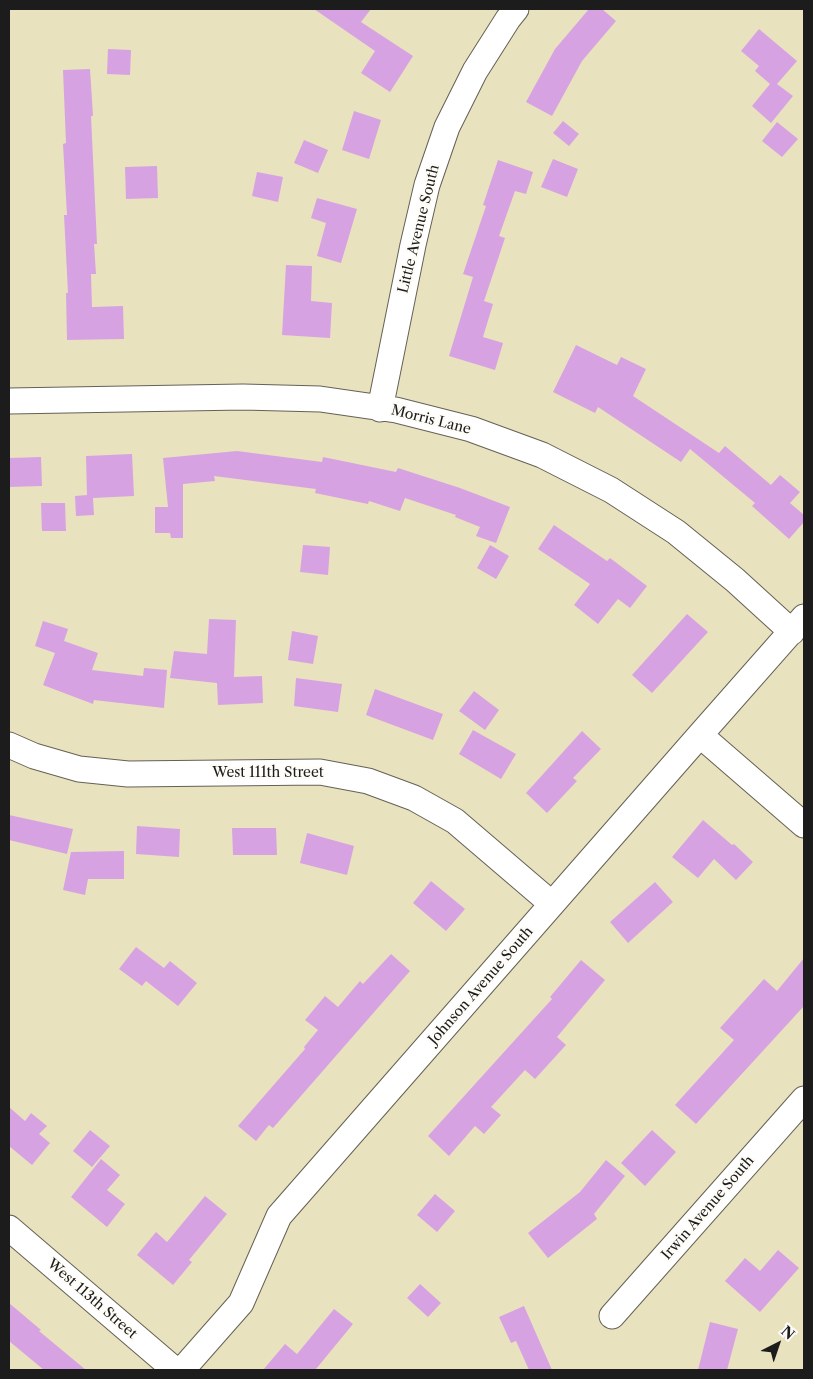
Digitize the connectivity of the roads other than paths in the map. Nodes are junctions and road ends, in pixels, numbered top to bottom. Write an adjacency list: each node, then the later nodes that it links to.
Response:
1 (516, 9): 3 (street, Little Avenue South)
2 (9, 401): 3 (street, Morris Lane)
3 (380, 409): 4 (street, Morris Lane)
4 (798, 625): 5 (street, Johnson Avenue South)
5 (700, 735): 7 (street); 8 (street, Johnson Avenue South)
6 (9, 745): 8 (street, West 111th Street)
7 (804, 824)
8 (552, 904): 13 (street, Johnson Avenue South)
9 (804, 1099): 11 (street, Irwin Avenue South)
10 (9, 1228): 12 (street, West 113th Street)
11 (612, 1316)
12 (175, 1370)
13 (182, 1370)

